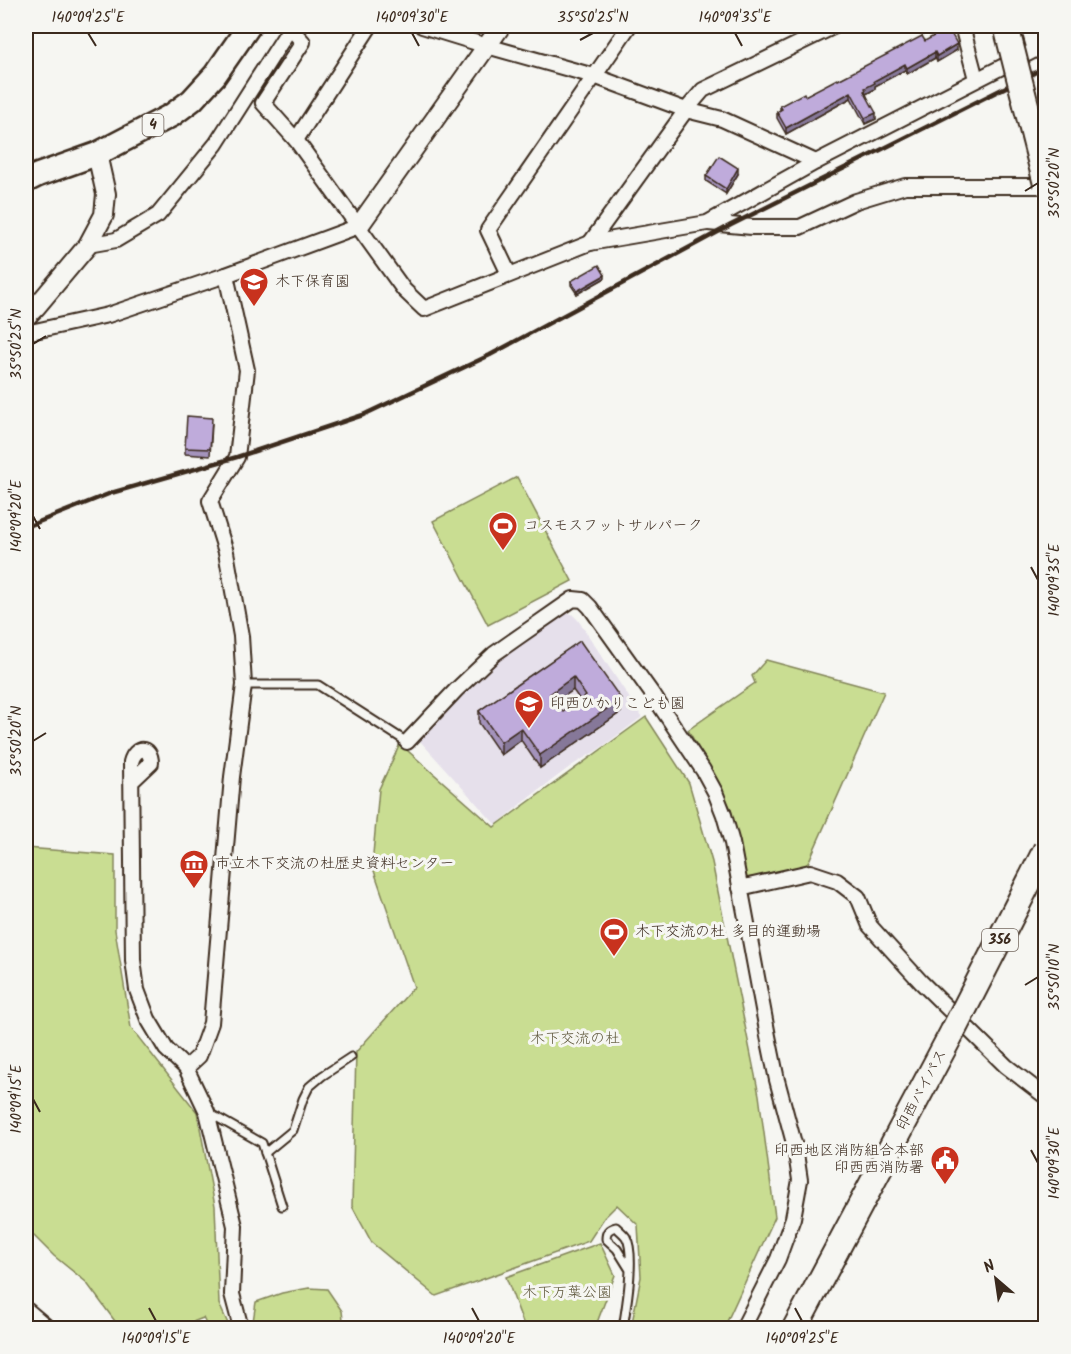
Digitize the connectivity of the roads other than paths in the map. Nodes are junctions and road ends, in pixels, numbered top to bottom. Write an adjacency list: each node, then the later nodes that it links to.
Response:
1 (249, 26): 16 (main road, 4)
2 (370, 26): 15 (street)
3 (422, 26): 10 (street)
4 (501, 26): 10 (street)
5 (629, 26): 12 (street)
6 (836, 26): 14 (street)
7 (962, 26): 13 (street)
8 (1006, 26): 19 (highway, bridge)
9 (1028, 26): 11 (street)
10 (487, 46): 12 (street); 21 (street)
11 (1040, 47): 13 (street)
12 (594, 76): 14 (street); 24 (street)
13 (976, 79): 17 (street)
14 (686, 110): 17 (street); 22 (street)
15 (296, 140): 21 (street); 23 (street)
16 (97, 154): 18 (main road, 4); 23 (street)
17 (816, 162): 20 (street)
18 (26, 181)
19 (1046, 185): 20 (street)
20 (707, 223): 22 (street)
21 (359, 226): 24 (street); 25 (street)
22 (590, 243): 24 (street)
23 (88, 245): 26 (street)
24 (509, 274)
25 (226, 275): 27 (street); 28 (street)
26 (26, 317)
27 (26, 333)
28 (244, 685): 29 (lane); 34 (street)
29 (407, 742): 32 (street)
30 (131, 782): 34 (street)
31 (1046, 849): 45 (highway, 印西バイパス / 356, bridge)
32 (740, 888): 35 (street); 44 (street)
33 (351, 1057): 37 (lane)
34 (186, 1068): 36 (street)
35 (1046, 1097)
36 (207, 1112): 37 (lane); 42 (street)
37 (265, 1153): 38 (lane)
38 (282, 1206)
39 (630, 1270): 39 (lane); 43 (lane)
40 (26, 1312): 41 (street)
41 (45, 1329)
42 (241, 1329)
43 (623, 1329)
44 (743, 1329)
45 (795, 1329)

